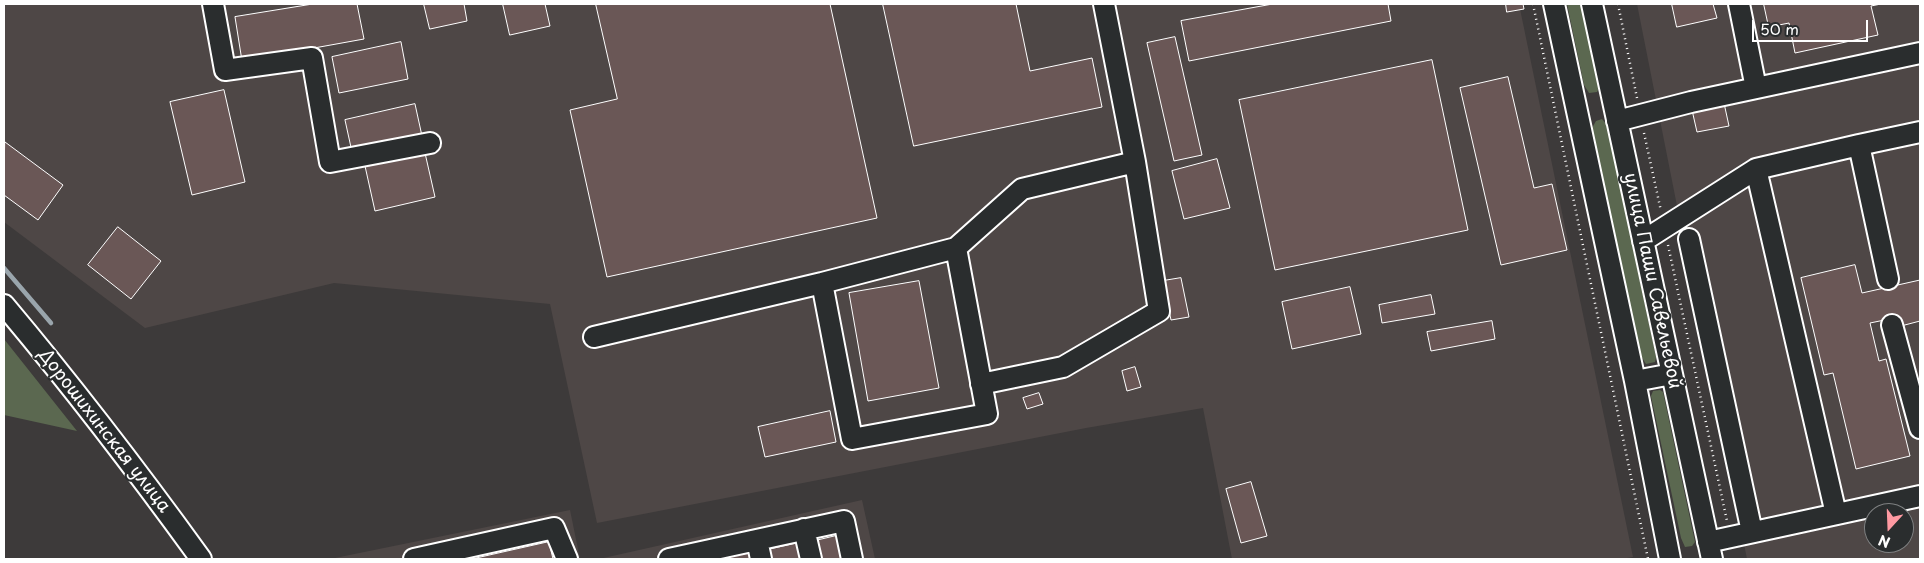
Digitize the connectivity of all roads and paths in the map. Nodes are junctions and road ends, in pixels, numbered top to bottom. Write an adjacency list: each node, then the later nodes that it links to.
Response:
1 (213, 4): 13 (street)
2 (1104, 4): 15 (street)
3 (1533, 4): 44 (path)
4 (1554, 4): 27 (street)
5 (1592, 4): 11 (street, улица Паши Савельевой)
6 (1618, 4): 10 (path)
7 (1739, 4): 9 (street)
8 (1920, 53): 9 (street)
9 (1756, 88): 10 (street)
10 (1640, 115): 11 (street); 17 (path)
11 (1617, 120): 19 (street, улица Паши Савельевой)
12 (1920, 132): 14 (street)
13 (430, 143)
14 (1858, 145): 16 (street); 21 (street)
15 (1134, 162): 20 (street); 28 (street)
16 (1756, 170): 17 (street); 31 (street)
17 (1664, 228): 19 (street); 34 (path)
18 (1689, 238): 33 (street)
19 (1643, 241): 26 (street, улица Паши Савельевой)
20 (956, 248): 22 (street); 28 (street)
21 (1888, 279)
22 (822, 283): 25 (street); 28 (street)
23 (4, 305): 38 (street, Дорошихинская улица)
24 (1892, 325): 29 (street)
25 (594, 337)
26 (1672, 374): 27 (street); 36 (street, улица Паши Савельевой)
27 (1635, 381): 45 (street)
28 (981, 384)
29 (1920, 428)
30 (1920, 496): 31 (street)
31 (1836, 514): 33 (street)
32 (804, 529): 35 (street); 42 (street); 43 (street)
33 (1752, 532): 34 (street)
34 (1730, 537): 36 (street)
35 (759, 550): 37 (street)
36 (1710, 550)
37 (713, 554): 41 (street)
38 (200, 559)
39 (414, 559): 40 (street)
40 (567, 559)
41 (669, 559)
42 (811, 559)
43 (852, 559)
44 (1648, 559)
45 (1670, 559)

